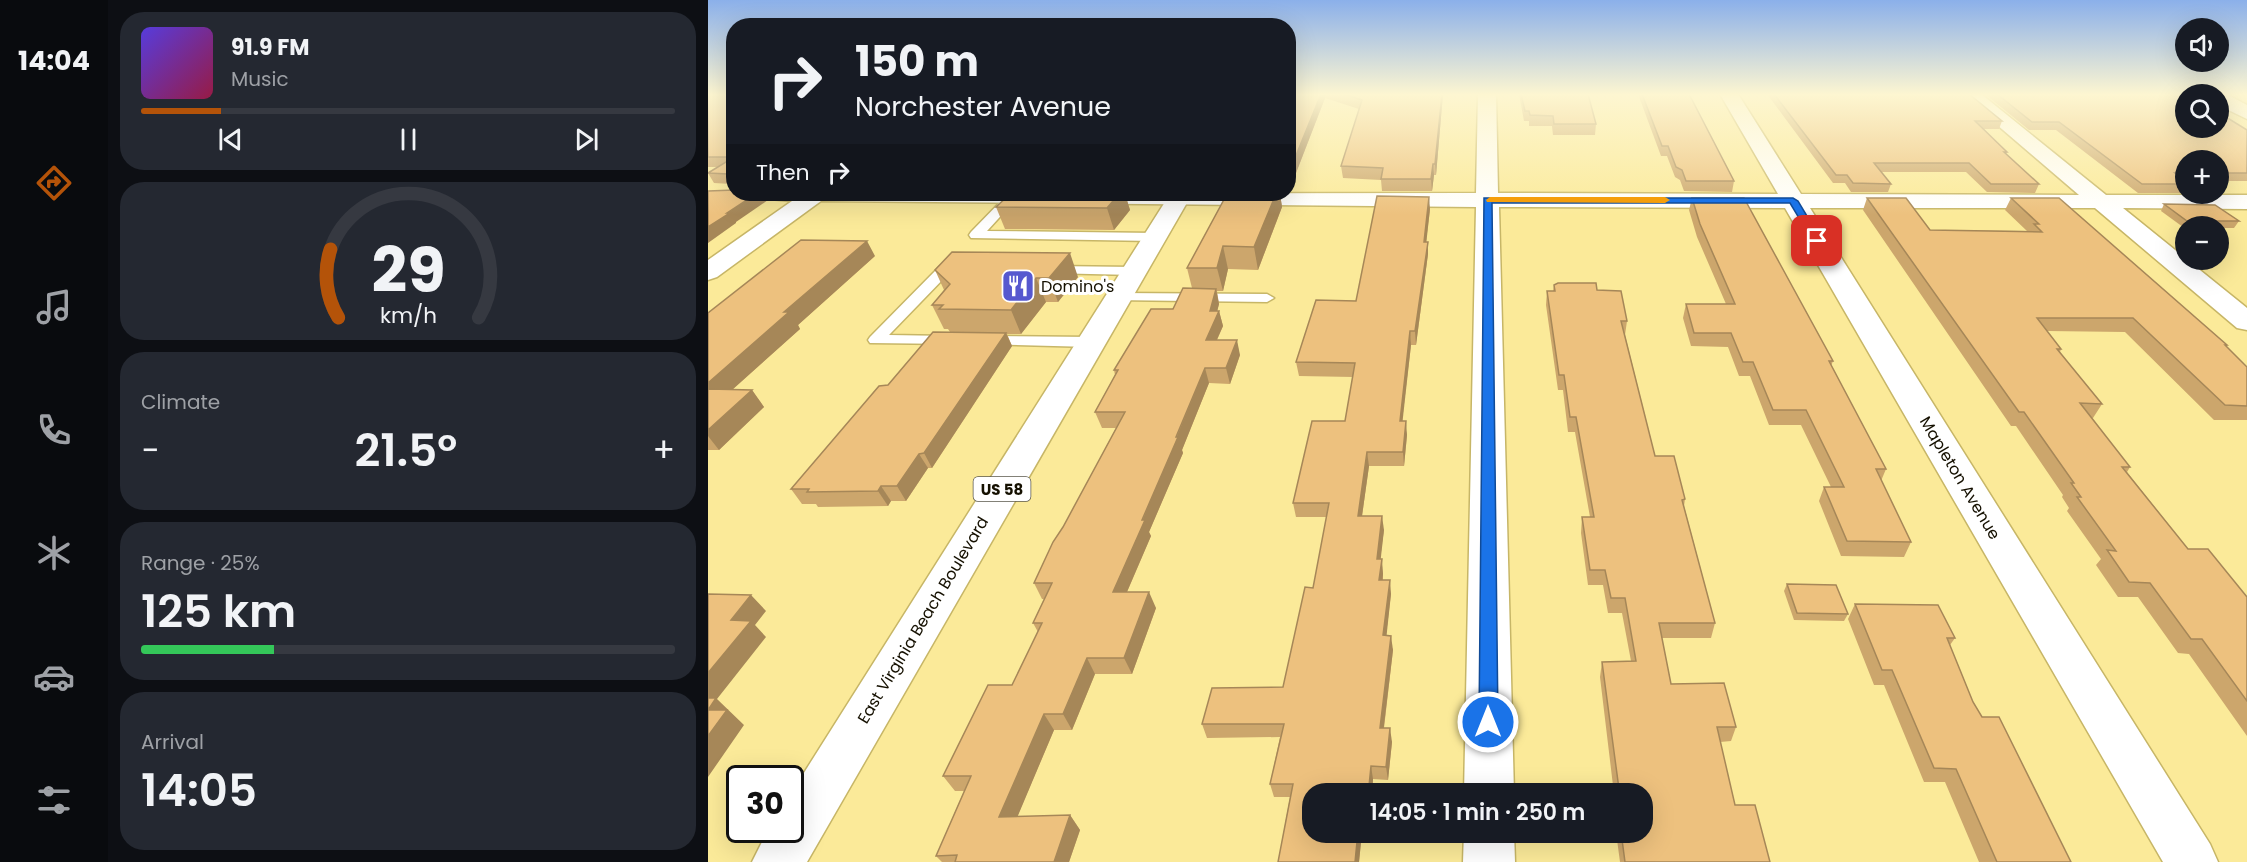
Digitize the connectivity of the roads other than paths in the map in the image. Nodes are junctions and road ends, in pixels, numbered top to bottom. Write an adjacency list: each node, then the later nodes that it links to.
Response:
1 (1487, 134): 5 (street)
2 (1753, 134): 9 (street, Mapleton Avenue)
3 (2019, 134): 10 (street)
4 (1296, 198): 5 (street)
5 (1488, 200): 9 (street); 20 (street)
6 (805, 201): 15 (street)
7 (1008, 201): 12 (lane)
8 (1176, 201): 12 (street, East Virginia Beach Boulevard / US 58)
9 (1793, 201): 10 (street); 24 (street, Mapleton Avenue)
10 (2100, 201): 11 (street); 18 (street)
11 (2247, 202)
12 (1155, 237): 16 (street, East Virginia Beach Boulevard / US 58)
13 (968, 269): 19 (lane)
14 (1039, 270): 16 (lane)
15 (708, 272)
16 (1126, 284): 17 (lane); 19 (street, East Virginia Beach Boulevard / US 58)
17 (1267, 298)
18 (2247, 322)
19 (1091, 342): 22 (street, East Virginia Beach Boulevard / US 58)
20 (1489, 783)
21 (1489, 843): 23 (street)
22 (778, 862)
23 (1489, 862)
24 (2192, 862)

